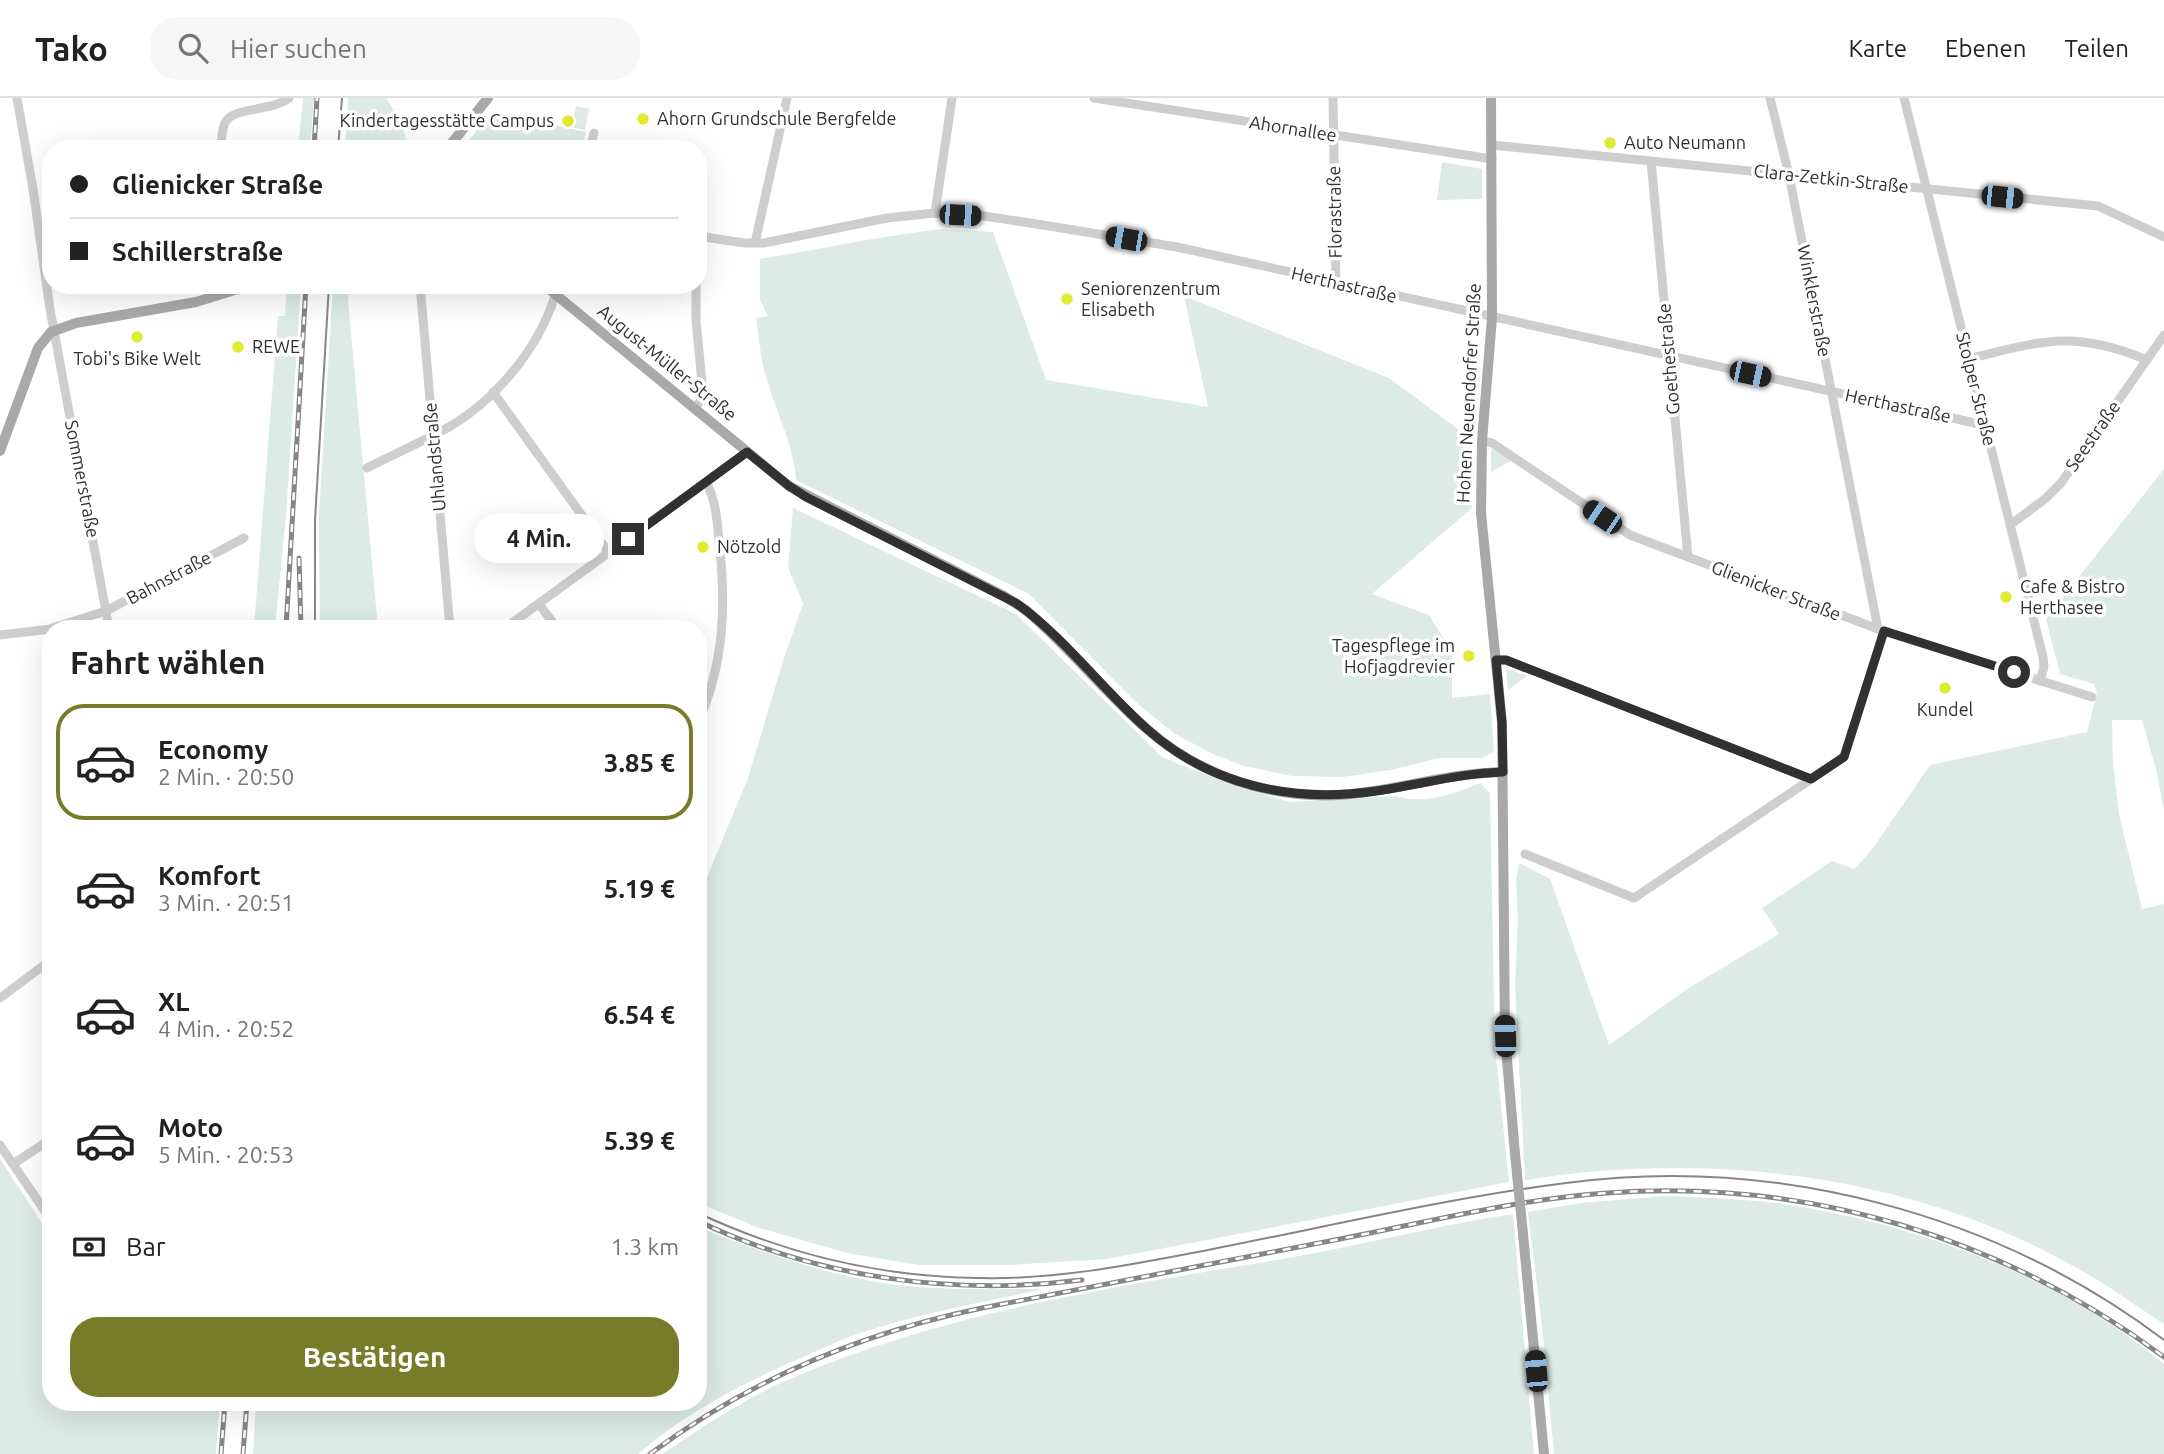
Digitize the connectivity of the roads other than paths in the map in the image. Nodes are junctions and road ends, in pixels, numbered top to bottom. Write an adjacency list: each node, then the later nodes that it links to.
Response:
1 (17, 98): 25 (street, Sommerstraße)
2 (289, 98): 13 (street)
3 (488, 98): 14 (main road)
4 (788, 98): 24 (street)
5 (953, 98): 21 (street)
6 (1094, 98): 12 (street, Ahornallee)
7 (1334, 98): 12 (street, Florastraße)
8 (1491, 98): 16 (main road, Hohen Neuendorfer Straße)
9 (1770, 98): 19 (street, Winklerstraße)
10 (1904, 98): 20 (street, Stolper Straße)
11 (594, 134): 15 (street)
12 (1334, 135): 17 (street, Ahornallee); 26 (street, Florastraße)
13 (222, 140)
14 (454, 140)
15 (592, 140)
16 (1492, 145): 17 (main road, Hohen Neuendorfer Straße); 18 (street, Clara-Zetkin-Straße)
17 (1492, 159): 33 (main road, Hohen Neuendorfer Straße)
18 (1651, 161): 19 (street, Clara-Zetkin-Straße); 36 (street, Goethestraße)
19 (1789, 175): 20 (street, Clara-Zetkin-Straße); 39 (street, Winklerstraße)
20 (1927, 189): 23 (street, Clara-Zetkin-Straße); 37 (street, Stolper Straße)
21 (935, 213): 24 (street, Herthastraße); 26 (street, Herthastraße)
22 (707, 237): 24 (street, Herthastraße)
23 (2164, 237)
24 (755, 243)
25 (42, 255)
26 (1336, 284): 33 (street, Herthastraße)
27 (48, 294): 34 (street, Sommerstraße)
28 (211, 294): 34 (main road)
29 (421, 294): 43 (street, Uhlandstraße)
30 (555, 294): 40 (street)
31 (562, 294): 41 (main road, August-Müller-Straße)
32 (696, 294): 41 (street)
33 (1492, 318): 36 (street, Herthastraße); 44 (main road, Hohen Neuendorfer Straße)
34 (54, 330): 45 (main road); 54 (street, Sommerstraße)
35 (2164, 335): 38 (street, Seestraße)
36 (1669, 356): 39 (street, Herthastraße); 52 (street, Goethestraße)
37 (1968, 359): 38 (street); 42 (street, Stolper Straße)
38 (2147, 360): 49 (street, Seestraße)
39 (1831, 391): 42 (street, Herthastraße); 61 (street, Winklerstraße)
40 (493, 392): 43 (street); 51 (street)
41 (694, 409): 46 (main road, August-Müller-Straße)
42 (1984, 425): 49 (street, Stolper Straße)
43 (433, 435): 47 (street); 57 (street, Uhlandstraße)
44 (1482, 441): 52 (street, Glienicker Straße); 63 (main road, Hohen Neuendorfer Straße)
45 (1, 448)
46 (747, 452): 48 (street); 67 (main road, August-Müller-Straße)
47 (367, 468)
48 (706, 482): 51 (street); 65 (street)
49 (2010, 525): 64 (street, Stolper Straße)
50 (244, 538): 54 (street, Bahnstraße)
51 (609, 553): 53 (street)
52 (1688, 557): 61 (street, Glienicker Straße)
53 (539, 604): 58 (street); 59 (street)
54 (106, 611): 55 (street, Bahnstraße); 56 (street, Sommerstraße)
55 (79, 620)
56 (108, 620)
57 (449, 620)
58 (516, 620)
59 (551, 620)
60 (42, 630): 62 (street, Bahnstraße)
61 (1881, 630): 64 (street, Glienicker Straße); 68 (street)
62 (0, 635)
63 (1496, 660): 67 (main road, Hohen Neuendorfer Straße); 68 (street)
64 (2040, 681): 66 (street, Glienicker Straße)
65 (707, 695)
66 (2092, 697)
67 (1503, 772): 76 (main road, Hohen Neuendorfer Straße, bridge)
68 (1811, 779): 69 (street)
69 (1525, 854)
70 (42, 967): 71 (street)
71 (0, 998)
72 (0, 1145): 74 (street)
73 (42, 1145): 74 (street)
74 (13, 1164): 75 (street)
75 (42, 1207)
76 (1544, 1454)

